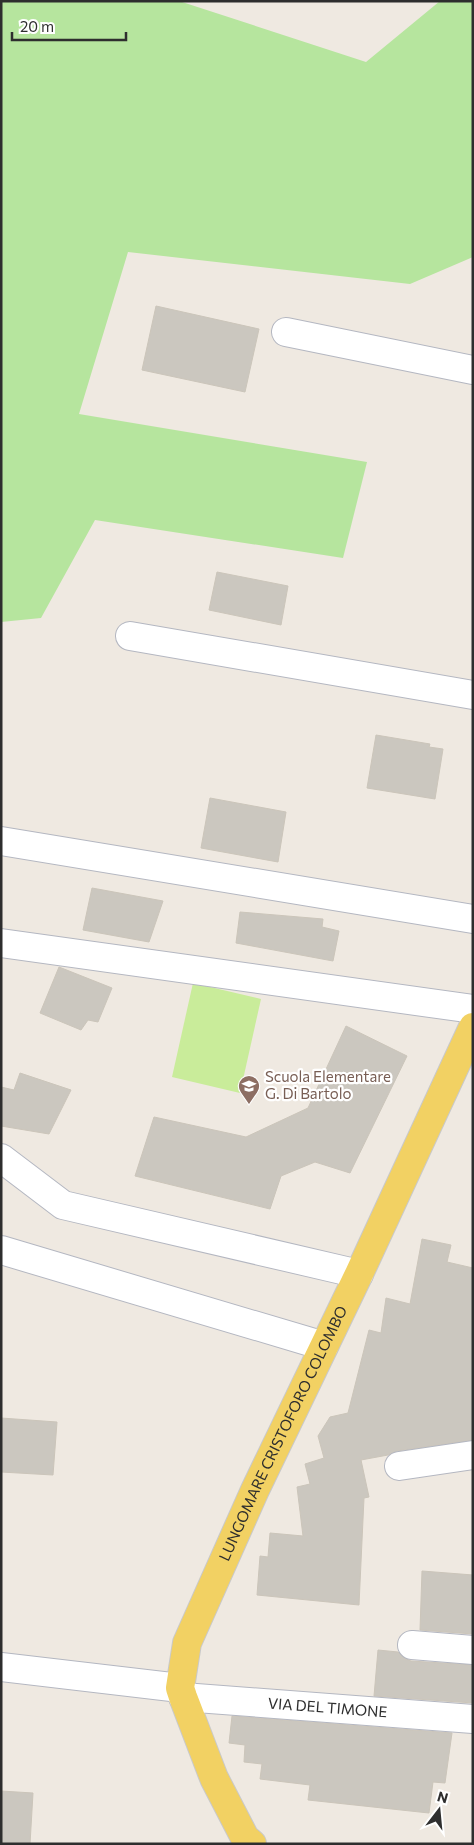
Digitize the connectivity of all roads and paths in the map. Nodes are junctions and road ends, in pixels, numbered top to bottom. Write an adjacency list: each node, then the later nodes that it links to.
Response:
1 (286, 332): 2 (street)
2 (473, 370)
3 (130, 636): 4 (street)
4 (473, 695)
5 (1, 841): 6 (street)
6 (473, 919)
7 (1, 943): 8 (street)
8 (473, 1009)
9 (473, 1027): 12 (main road, LUNGOMARE CRISTOFORO COLOMBO)
10 (1, 1158): 12 (street)
11 (1, 1250): 13 (street)
12 (359, 1274): 13 (main road, LUNGOMARE CRISTOFORO COLOMBO)
13 (324, 1346): 19 (main road, LUNGOMARE CRISTOFORO COLOMBO)
14 (473, 1454): 15 (street)
15 (398, 1466)
16 (412, 1645): 17 (street)
17 (473, 1650)
18 (1, 1667): 19 (street, VIA DEL TIMONE)
19 (182, 1692): 20 (street, VIA DEL TIMONE); 21 (main road, LUNGOMARE CRISTOFORO COLOMBO)
20 (473, 1719)
21 (252, 1844)

